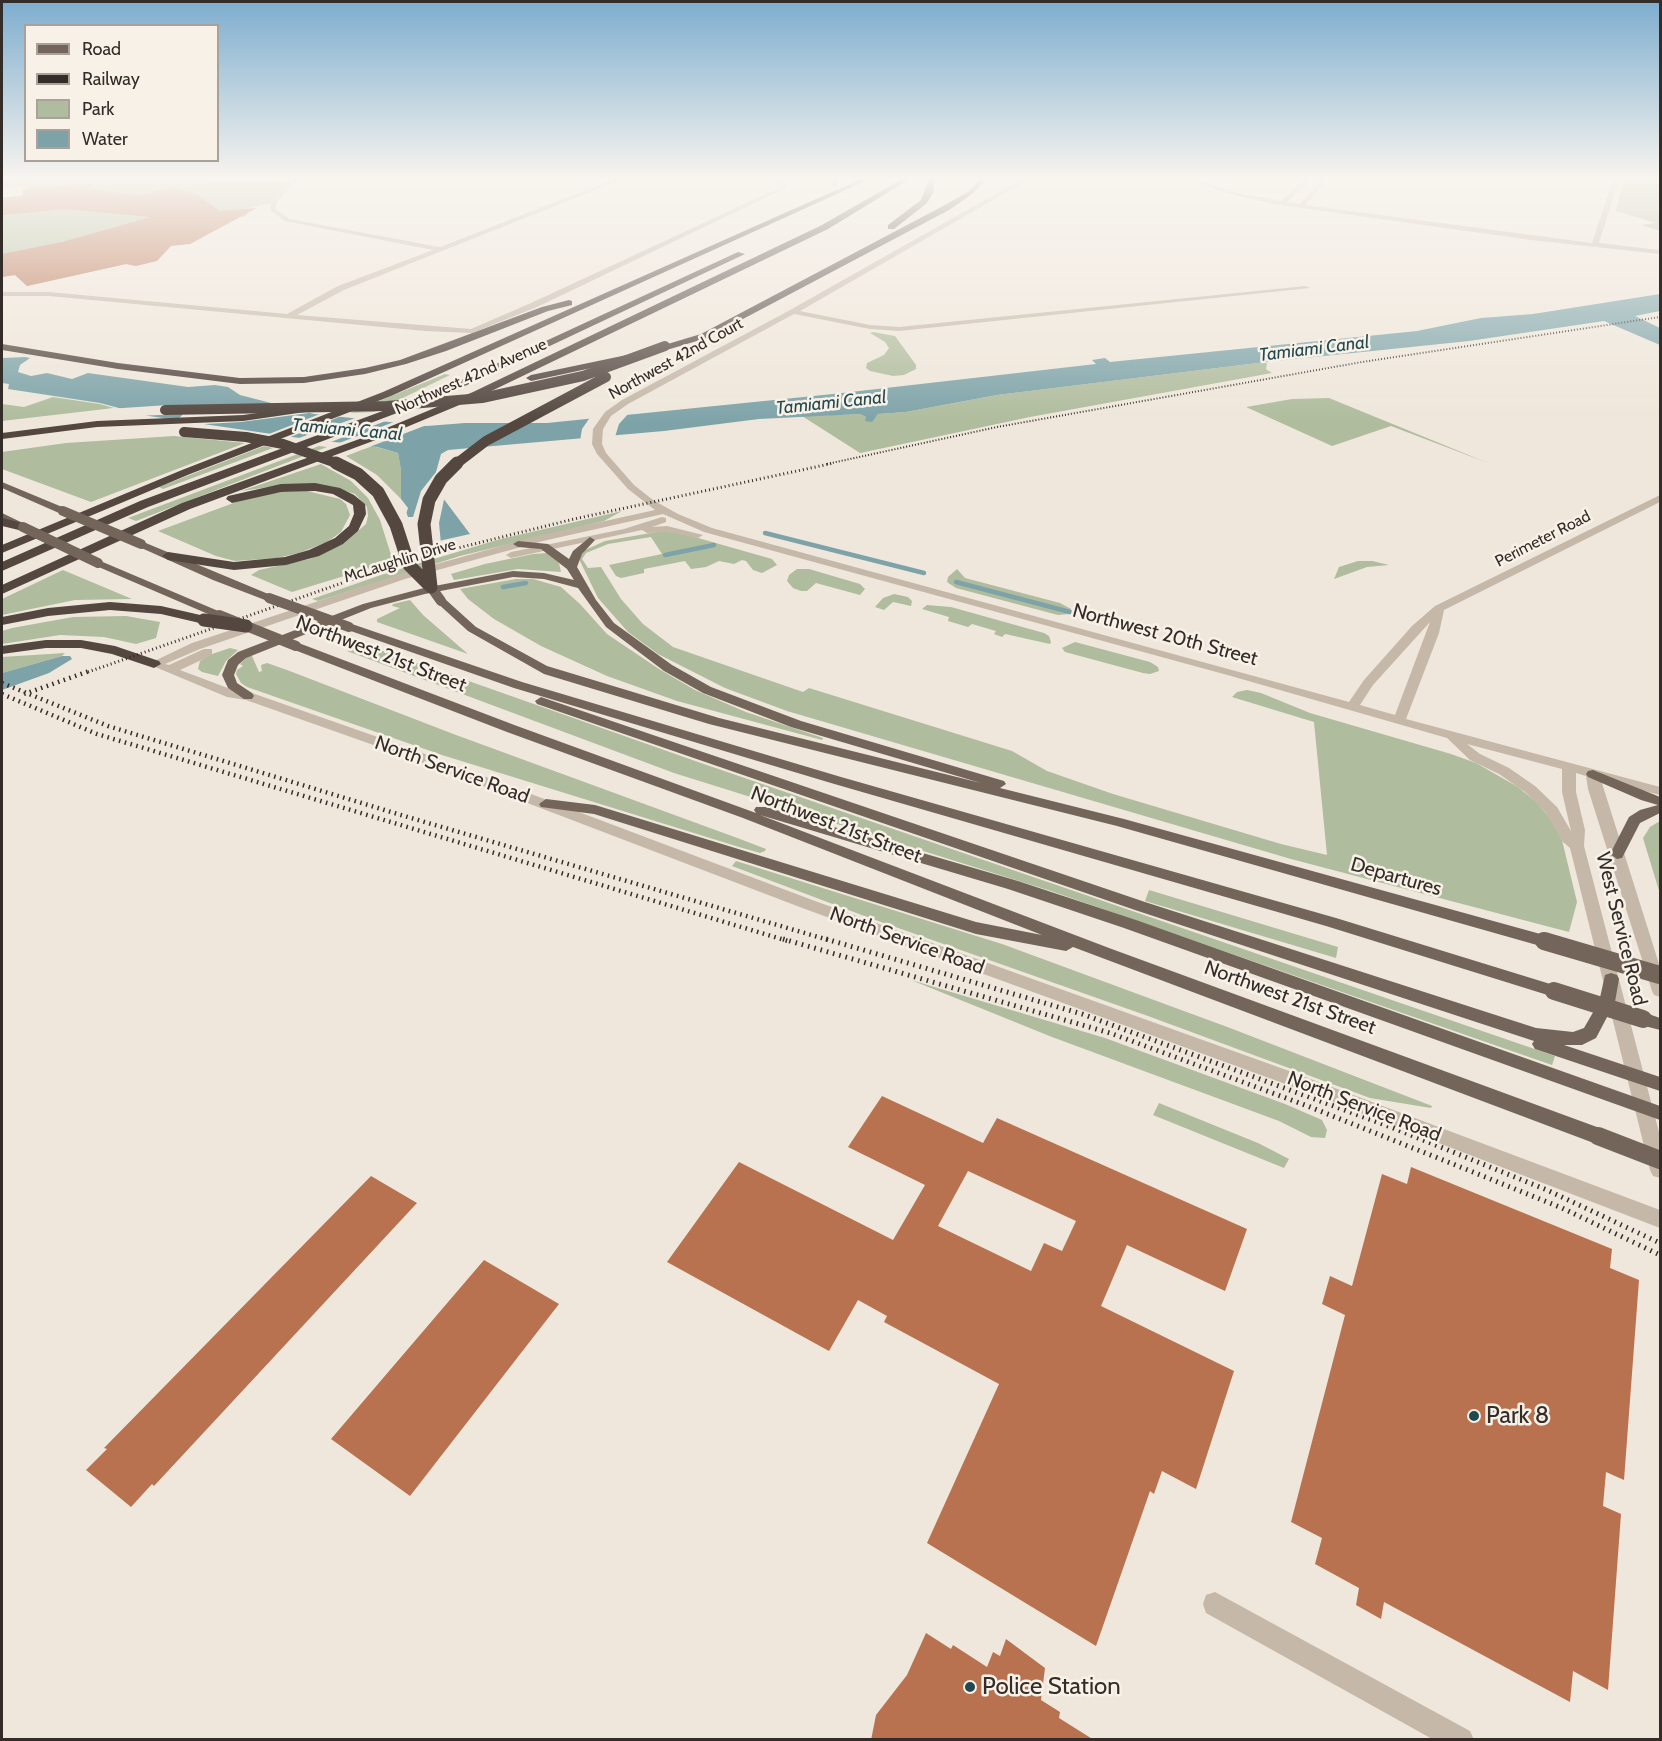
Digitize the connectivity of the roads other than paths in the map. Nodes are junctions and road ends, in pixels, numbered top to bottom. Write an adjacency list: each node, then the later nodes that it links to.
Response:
1 (411, 260): 14 (street)
2 (628, 260): 14 (street)
3 (683, 260): 11 (highway)
4 (728, 260): 19 (highway, Northwest 42nd Avenue)
5 (754, 260): 18 (highway, Northwest 42nd Avenue)
6 (828, 260): 15 (highway)
7 (847, 260): 18 (highway)
8 (884, 260): 12 (street, Northwest 42nd Court)
9 (1306, 288): 12 (street)
10 (2, 294): 14 (street)
11 (609, 294): 13 (highway); 16 (highway)
12 (793, 312): 24 (street, Northwest 42nd Court)
13 (561, 315): 17 (highway); 19 (highway)
14 (289, 316)
15 (665, 346): 20 (highway, bridge); 43 (highway, bridge)
16 (2, 347)
17 (430, 374): 21 (highway, bridge); 37 (highway)
18 (477, 394): 33 (highway, Northwest 42nd Avenue)
19 (391, 413): 40 (highway, Northwest 42nd Avenue)
20 (2, 426)
21 (2, 436)
22 (2, 447): 43 (highway, bridge)
23 (2, 485): 39 (main road, Northwest 21st Street, bridge)
24 (631, 487): 26 (street, Northwest 42nd Court); 29 (street)
25 (1660, 498): 45 (street, Perimeter Road)
26 (662, 511): 28 (street, Northwest 20th Street); 29 (street, McLaughlin Drive)
27 (2, 516): 31 (main road, Northwest 21st Street)
28 (674, 516): 32 (street, McLaughlin Drive); 38 (street, Northwest 20th Street)
29 (613, 521): 35 (street, McLaughlin Drive)
30 (2, 522): 31 (highway)
31 (23, 527): 47 (main road, Northwest 21st Street, bridge)
32 (626, 532): 34 (street, McLaughlin Drive); 38 (street)
33 (116, 537): 39 (highway); 44 (highway, Northwest 42nd Avenue)
34 (590, 540): 36 (street, McLaughlin Drive); 41 (main road)
35 (518, 544): 36 (main road); 49 (street, McLaughlin Drive)
36 (549, 548): 41 (main road); 51 (street, McLaughlin Drive)
37 (2, 549)
38 (800, 555): 54 (street, Northwest 20th Street)
39 (168, 556): 52 (main road, Northwest 21st Street, bridge)
40 (2, 567)
41 (572, 567): 42 (main road)
42 (581, 585): 53 (main road); 65 (main road)
43 (430, 586): 50 (main road, bridge)
44 (2, 590)
45 (1439, 608): 54 (street, Perimeter Road); 56 (street)
46 (2, 621): 47 (highway, bridge)
47 (246, 626): 60 (main road, Northwest 21st Street, bridge)
48 (2, 650): 49 (highway)
49 (154, 664): 51 (street, North Service Road)
50 (539, 667): 55 (main road); 65 (main road)
51 (169, 670): 53 (street, North Service Road)
52 (482, 674): 55 (main road, Northwest 21st Street); 73 (main road)
53 (248, 696): 63 (street, North Service Road)
54 (1352, 707): 56 (street, Northwest 20th Street)
55 (620, 714): 72 (main road, Northwest 21st Street, bridge)
56 (1399, 721): 57 (street, Northwest 20th Street)
57 (1449, 735): 58 (street, Northwest 20th Street); 66 (street)
58 (1569, 767): 59 (street, Northwest 20th Street); 66 (street, West Service Road)
59 (1593, 774): 61 (street, Northwest 20th Street); 62 (main road); 67 (street, West Service Road)
60 (640, 775): 68 (main road, Northwest 21st Street); 76 (main road)
61 (1660, 791)
62 (1660, 801)
63 (546, 804): 68 (main road); 79 (street, North Service Road)
64 (1660, 809): 67 (main road)
65 (1119, 822): 69 (main road, Departures, bridge)
66 (1577, 846): 70 (street, West Service Road)
67 (1617, 854): 71 (street, West Service Road)
68 (1103, 952): 77 (main road, Northwest 21st Street, bridge)
69 (1660, 975)
70 (1611, 978): 73 (main road); 74 (street, West Service Road)
71 (1660, 991)
72 (1660, 1022)
73 (1503, 1026): 74 (main road)
74 (1636, 1076): 75 (main road); 76 (street, West Service Road)
75 (1660, 1084)
76 (1652, 1111): 78 (street, West Service Road)
77 (1660, 1160)
78 (1660, 1170)
79 (1660, 1219)
80 (1215, 1604): 81 (street)
81 (1461, 1740)

